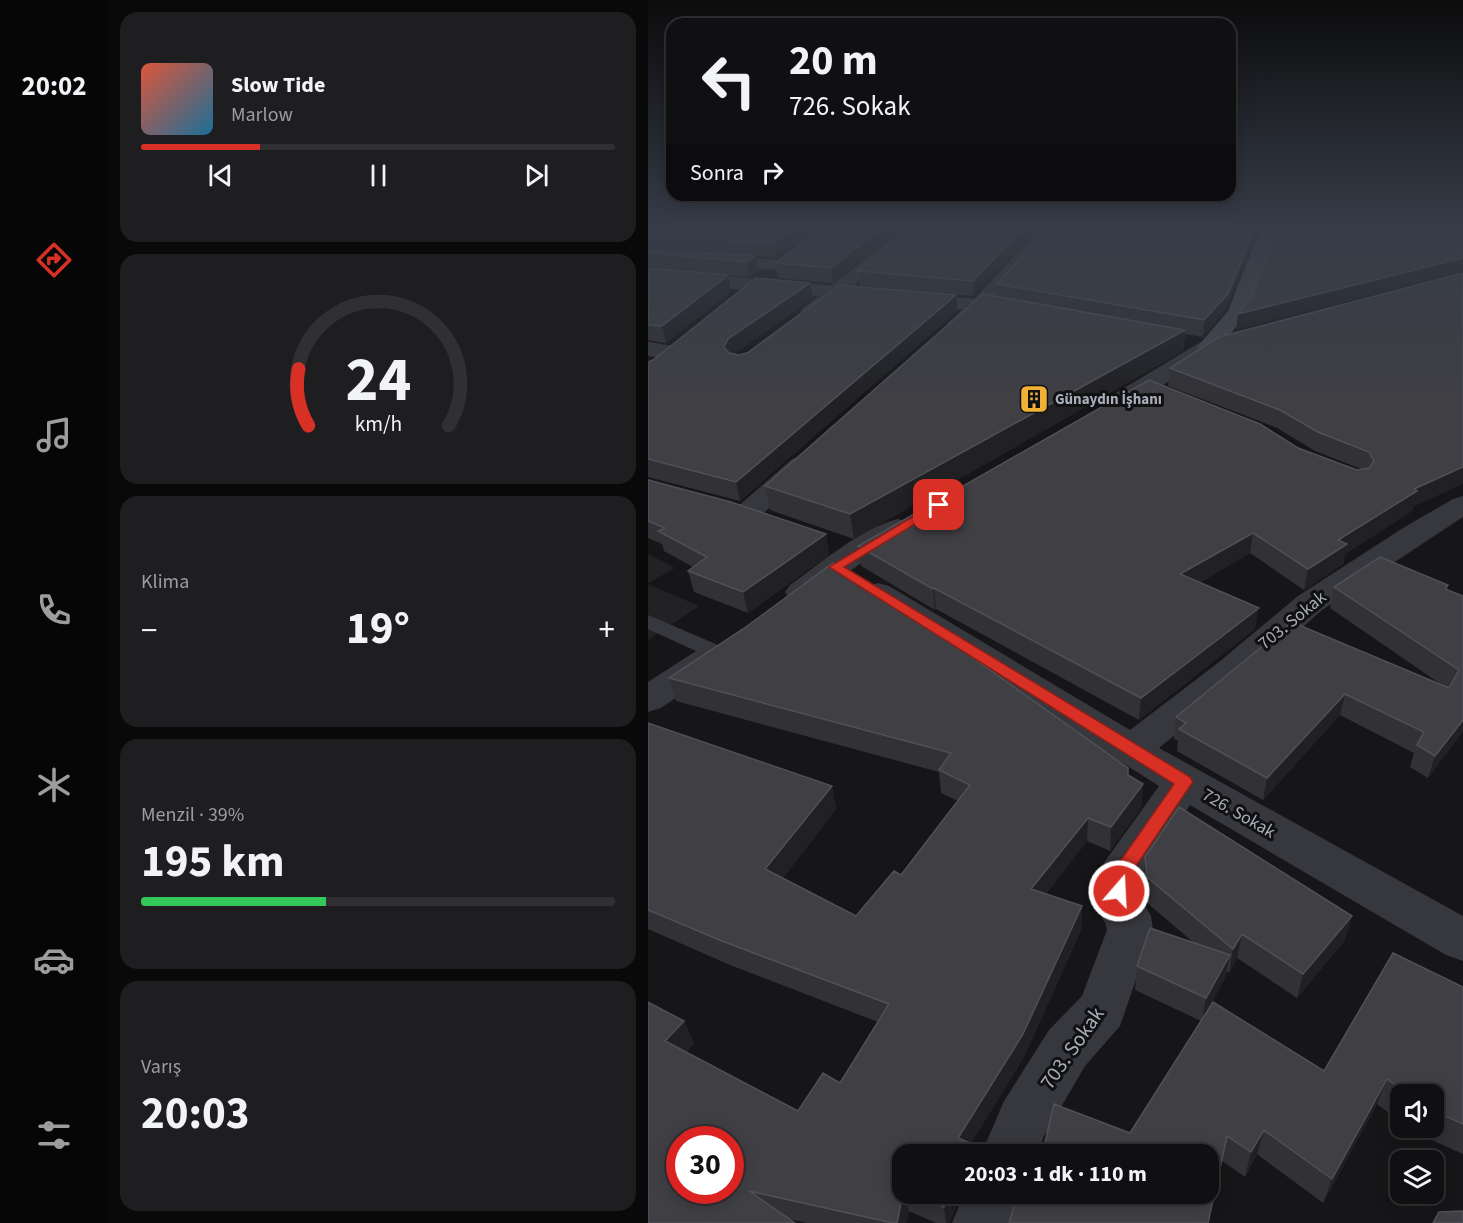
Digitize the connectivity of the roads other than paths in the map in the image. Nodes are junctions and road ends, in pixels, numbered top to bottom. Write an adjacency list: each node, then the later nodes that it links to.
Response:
1 (755, 284): 5 (street); 6 (street)
2 (848, 284): 5 (street)
3 (999, 284): 7 (street)
4 (1248, 284): 14 (main road)
5 (838, 292): 7 (street); 9 (street)
6 (737, 299)
7 (979, 305): 8 (street); 13 (street)
8 (1036, 316)
9 (798, 321)
10 (691, 337): 16 (street)
11 (1242, 338): 14 (street)
12 (1174, 341): 14 (street)
13 (936, 344)
14 (1208, 347): 18 (street)
15 (648, 349): 16 (street)
16 (672, 352): 17 (street)
17 (648, 371)
18 (1146, 386): 19 (street); 20 (street)
19 (1178, 398)
20 (1094, 416)
21 (815, 452): 24 (street)
22 (1463, 505): 30 (street, 703. Sokak)
23 (919, 517): 25 (street)
24 (780, 526)
25 (836, 558): 26 (street); 30 (street, 726. Sokak)
26 (774, 612)
27 (648, 621): 28 (lane)
28 (730, 645): 29 (street)
29 (648, 699)
30 (1131, 750): 31 (street, 726. Sokak)
31 (1184, 782): 32 (street, 726. Sokak); 33 (street, 703. Sokak)
32 (1463, 940)
33 (1013, 1144)
34 (989, 1204): 35 (street)
35 (981, 1223)

